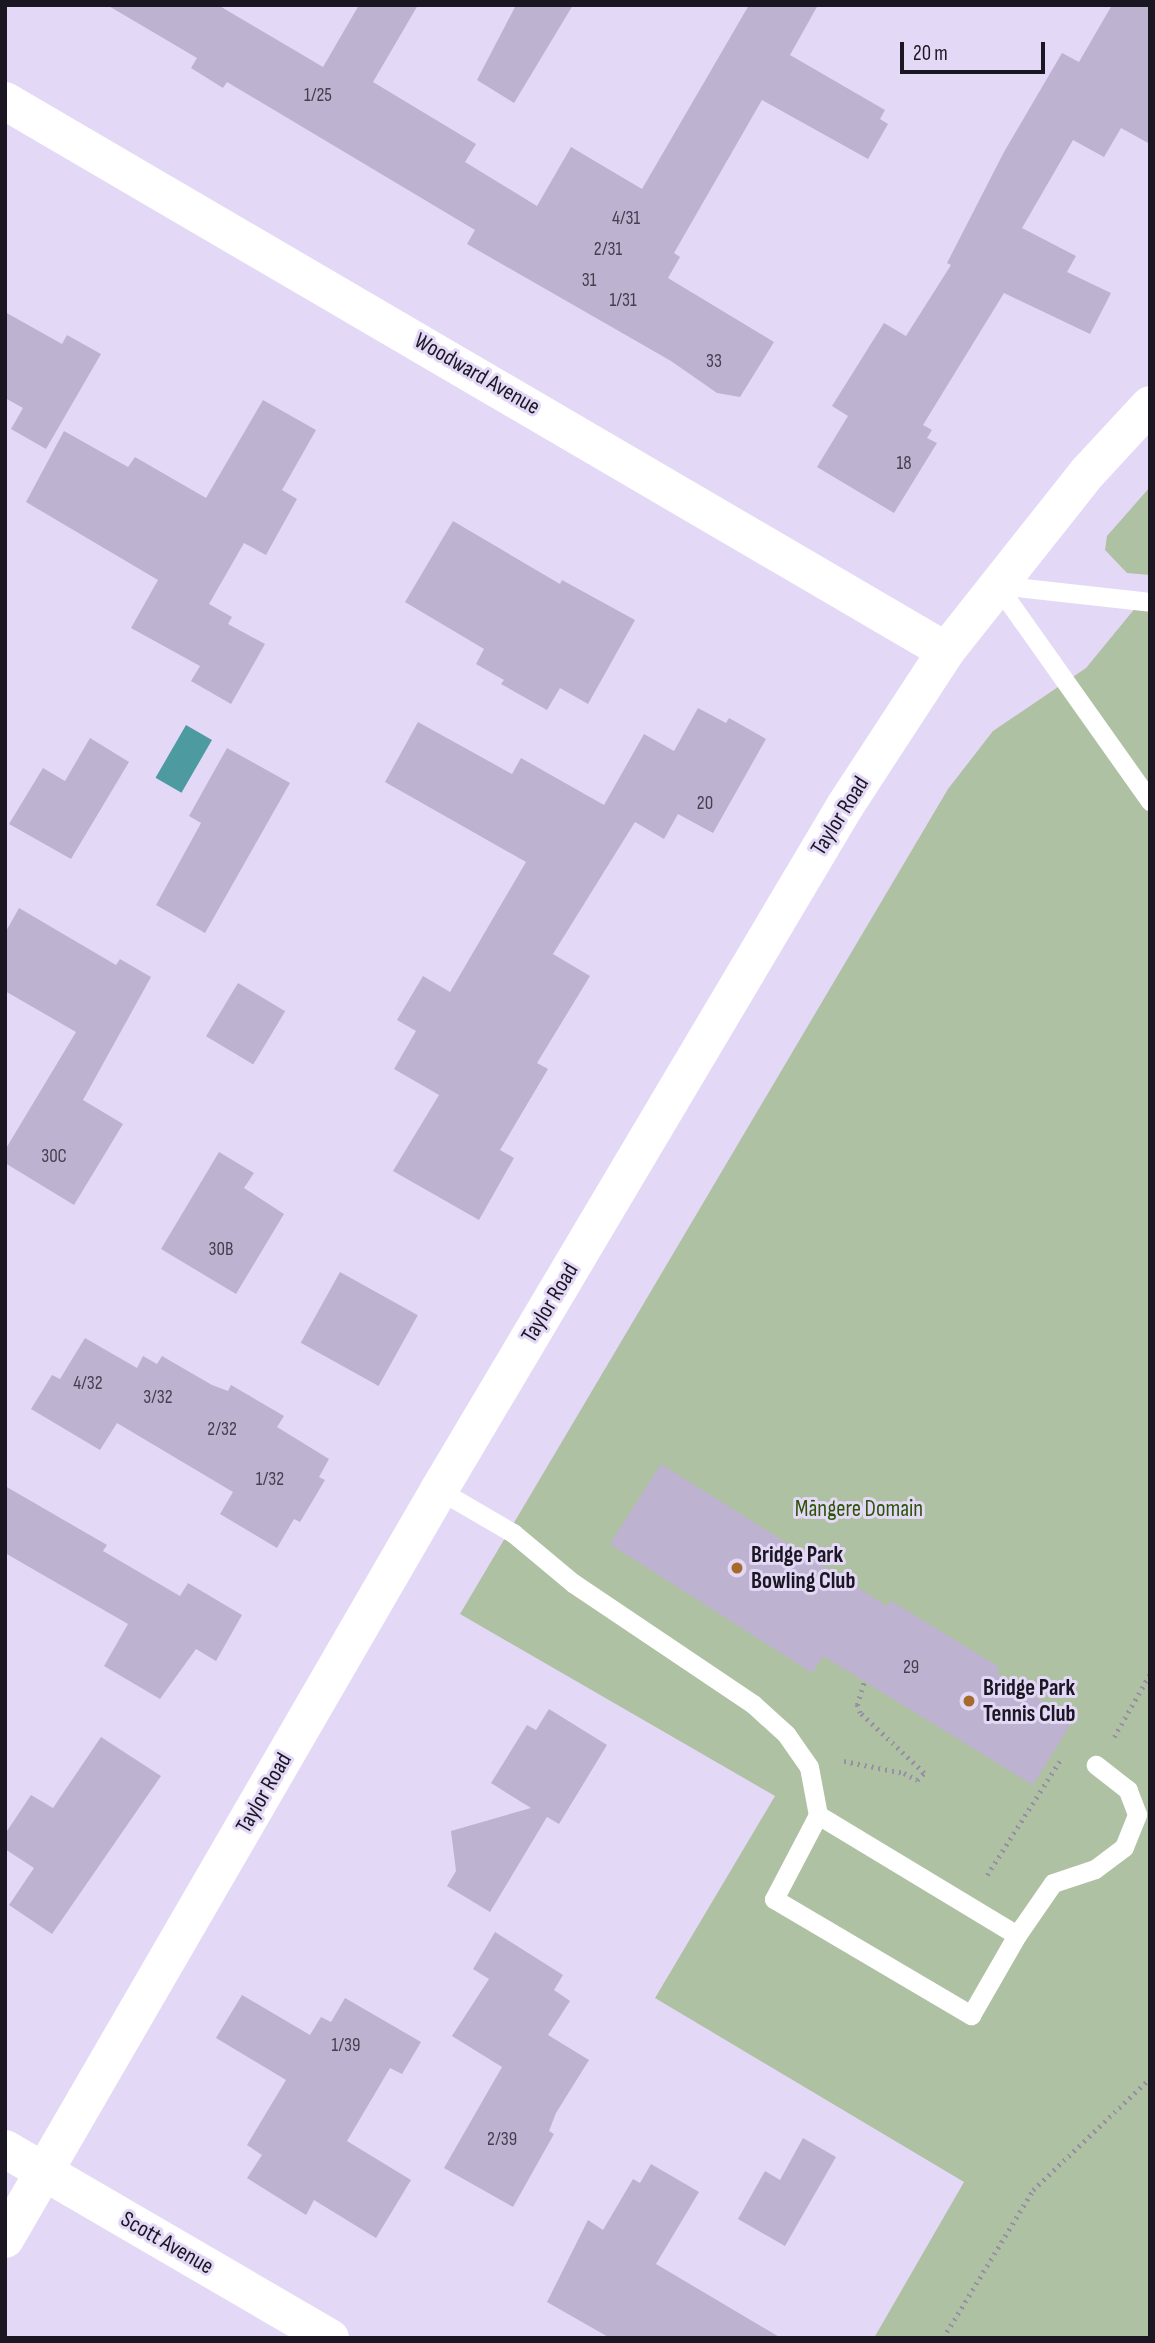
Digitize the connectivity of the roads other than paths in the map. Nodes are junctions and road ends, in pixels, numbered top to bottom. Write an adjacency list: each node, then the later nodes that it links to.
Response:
1 (5, 102): 5 (street, Woodward Avenue)
2 (1150, 405): 3 (street, Taylor Road)
3 (997, 585): 4 (lane); 5 (street, Taylor Road); 6 (lane)
4 (1150, 602)
5 (946, 651): 7 (street, Taylor Road)
6 (1150, 801)
7 (439, 1490): 9 (lane); 12 (street, Taylor Road)
8 (1096, 1765): 10 (lane)
9 (818, 1815): 10 (lane); 10 (lane)
10 (1017, 1935)
11 (5, 2149): 12 (street, Scott Avenue)
12 (44, 2172): 13 (street, Taylor Road); 14 (street, Scott Avenue)
13 (5, 2239)
14 (330, 2338)

